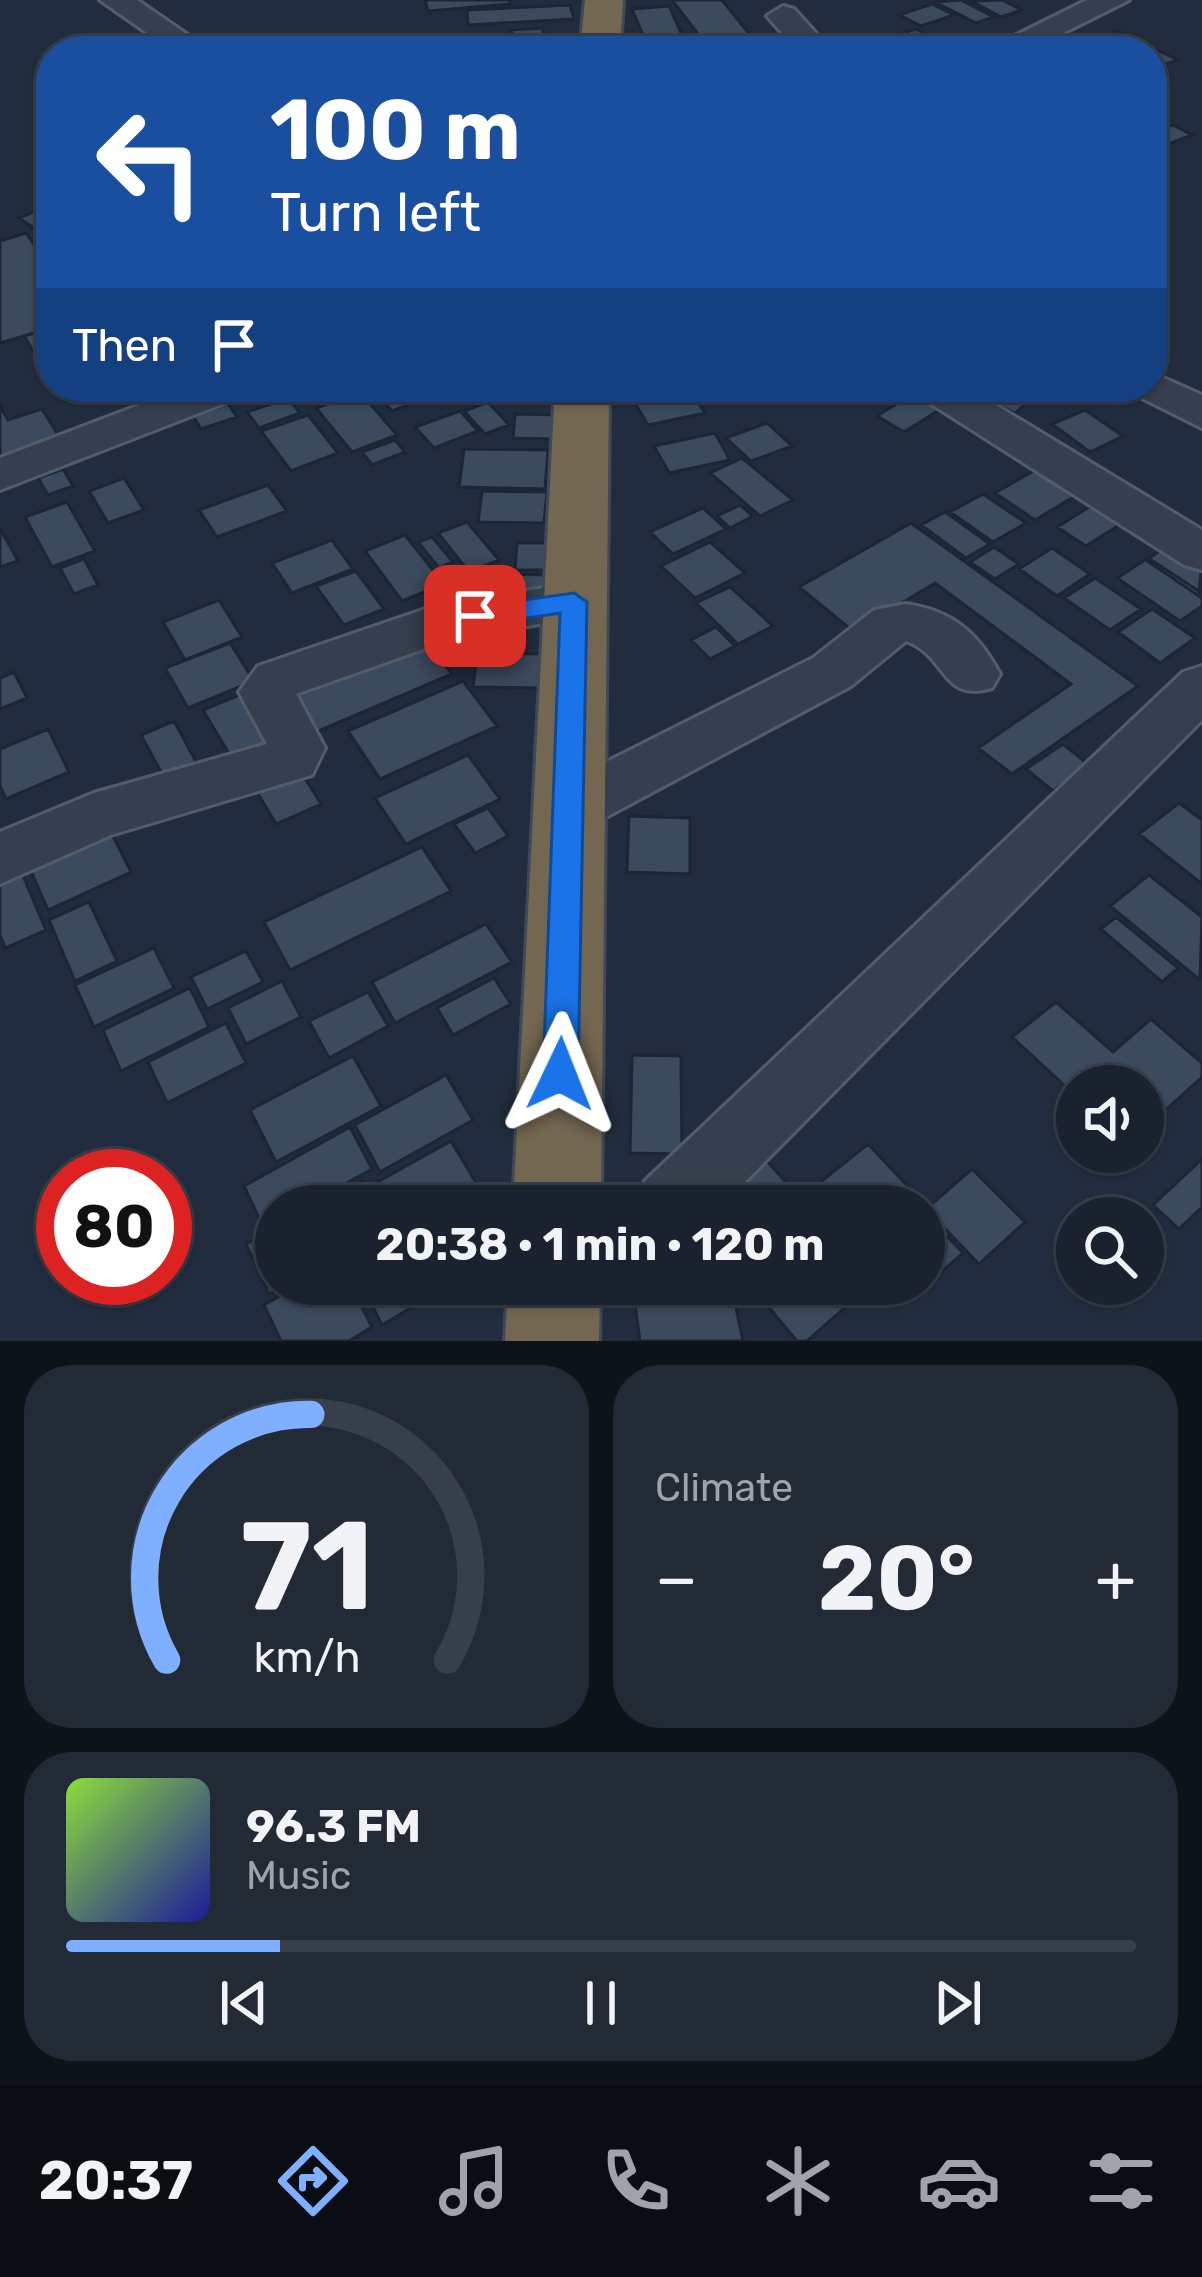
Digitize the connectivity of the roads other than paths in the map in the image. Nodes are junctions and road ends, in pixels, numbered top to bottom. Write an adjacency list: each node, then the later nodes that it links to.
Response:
1 (116, 0): 5 (street)
2 (604, 0): 6 (highway)
3 (1113, 0): 8 (street)
4 (783, 16): 7 (street)
5 (172, 36)
6 (601, 36)
7 (802, 36)
8 (1033, 36)
9 (1167, 394): 13 (street)
10 (188, 402): 14 (street)
11 (581, 402): 16 (highway)
12 (958, 402): 15 (street)
13 (1202, 414)
14 (0, 476)
15 (1202, 553)
16 (574, 602): 19 (highway); 20 (street)
17 (973, 674): 19 (street)
18 (1202, 686): 22 (street)
19 (568, 809): 21 (highway)
20 (0, 859)
21 (557, 1185)
22 (692, 1185)

